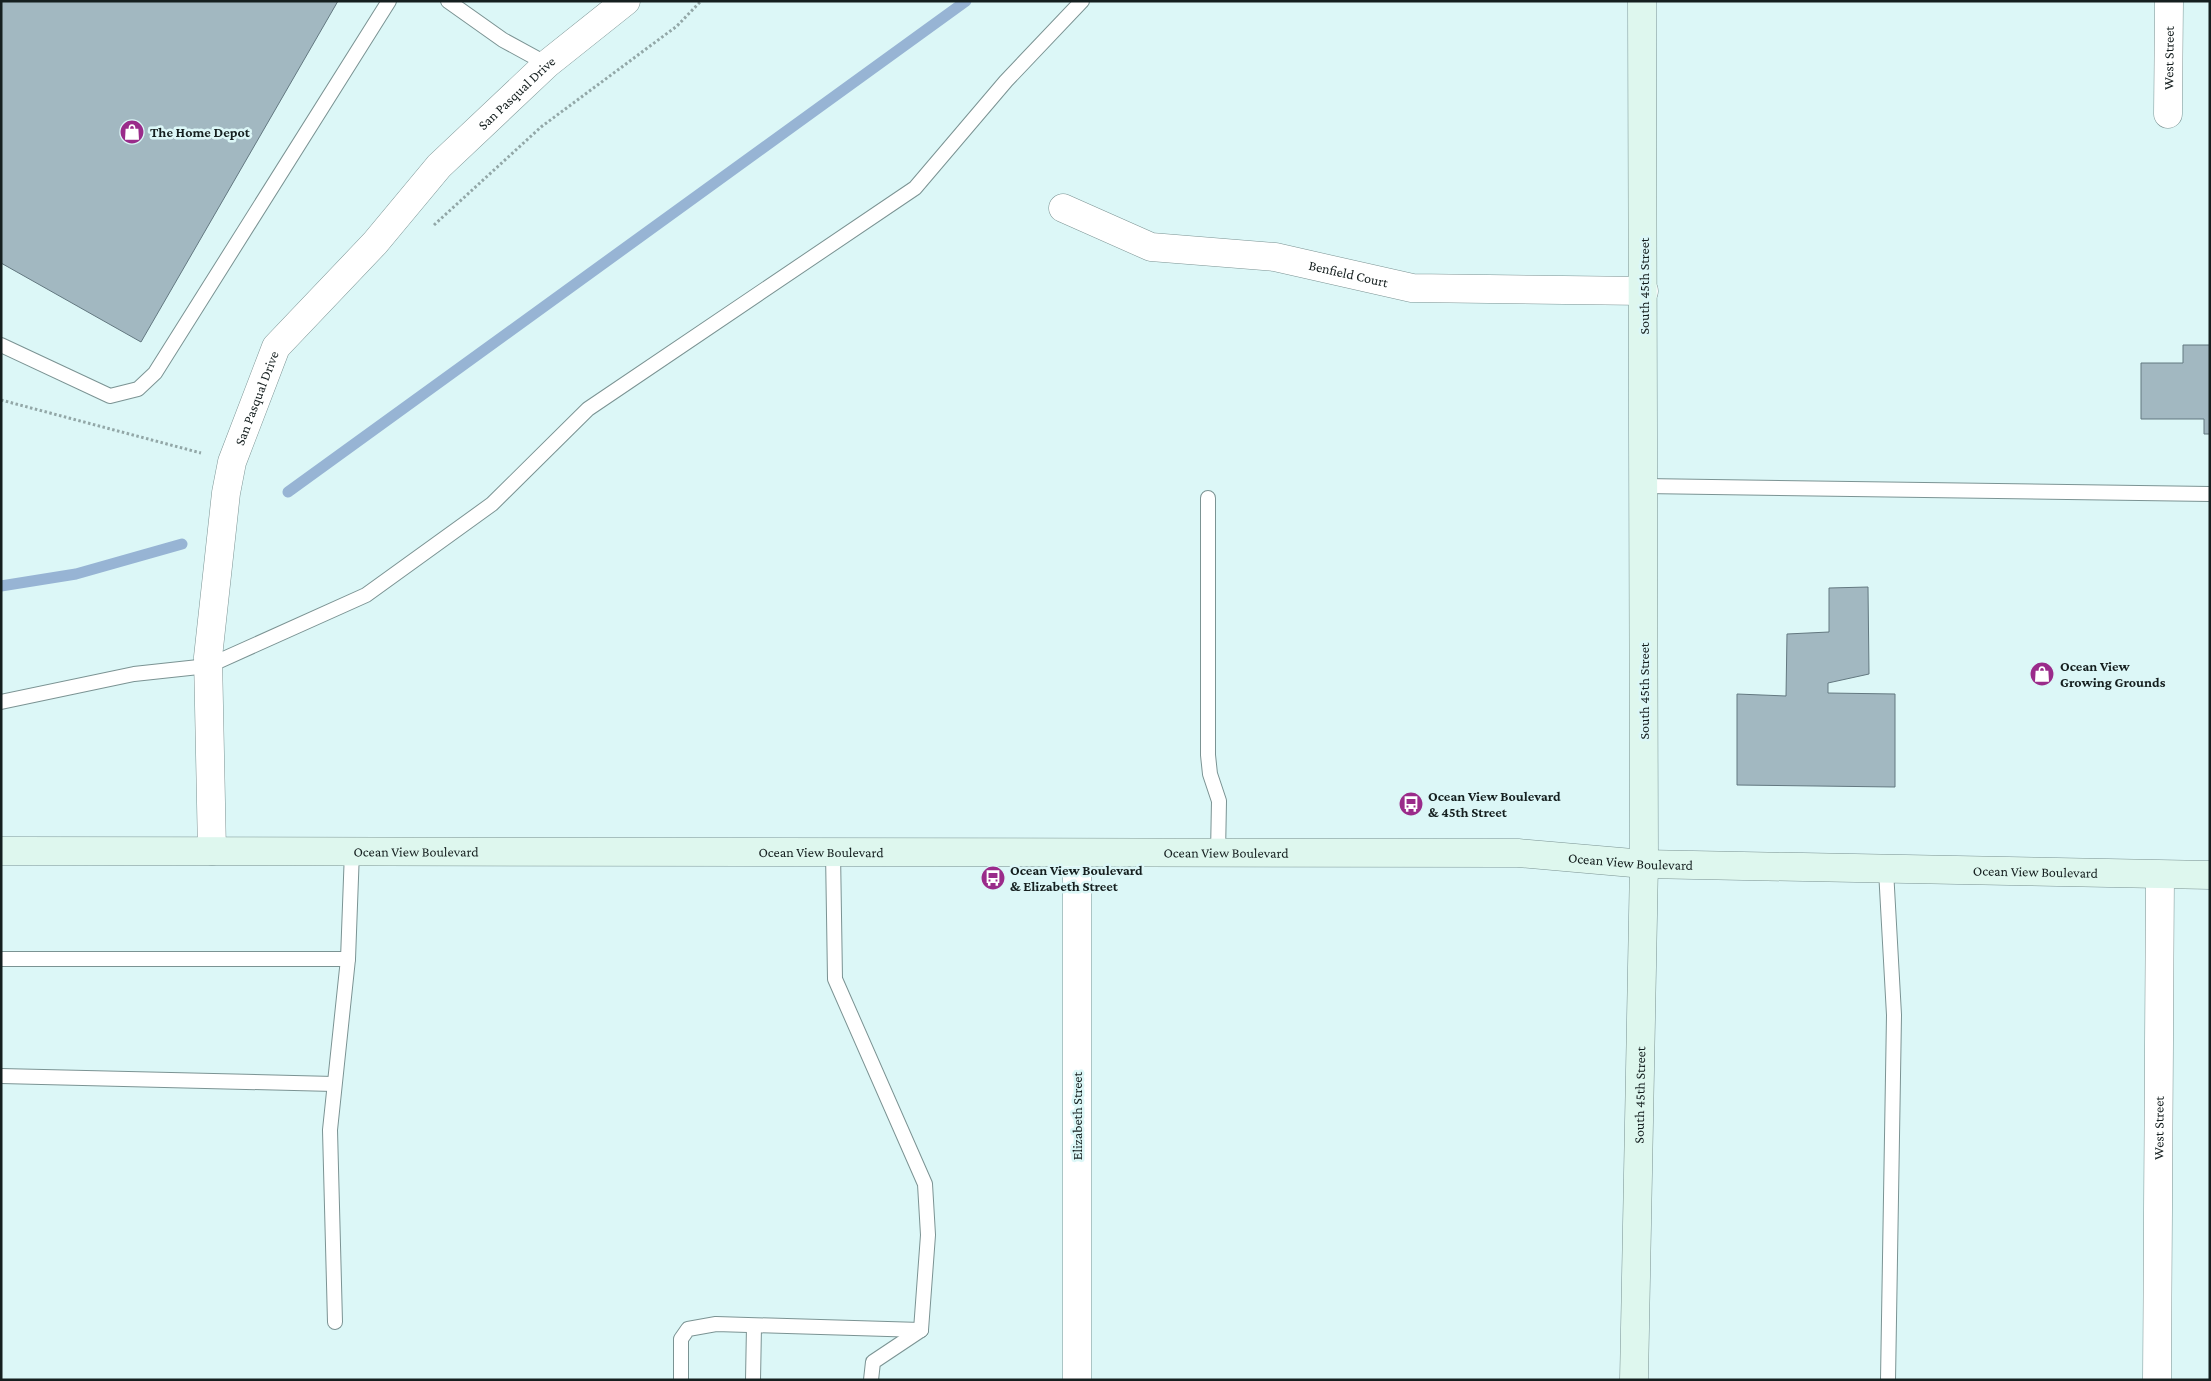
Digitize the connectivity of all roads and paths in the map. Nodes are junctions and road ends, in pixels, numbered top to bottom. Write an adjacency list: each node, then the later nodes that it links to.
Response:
1 (389, 1): 11 (lane)
2 (448, 1): 7 (lane)
3 (626, 1): 7 (street, San Pasqual Drive)
4 (1082, 1): 15 (lane)
5 (1642, 1): 10 (main road, South 45th Street)
6 (2169, 1): 8 (street, West Street)
7 (546, 64): 15 (street, San Pasqual Drive)
8 (2168, 114)
9 (1063, 208): 10 (street, Benfield Court)
10 (1644, 291): 12 (main road, South 45th Street)
11 (1, 345)
12 (1644, 486): 13 (lane); 23 (main road, South 45th Street)
13 (2210, 494)
14 (1208, 498): 22 (lane)
15 (208, 666): 16 (lane); 18 (street, San Pasqual Drive)
16 (1, 702)
17 (1, 851): 18 (main road, Ocean View Boulevard)
18 (212, 851): 19 (main road, Ocean View Boulevard)
19 (352, 851): 20 (main road, Ocean View Boulevard); 28 (lane)
20 (833, 852): 21 (main road, Ocean View Boulevard); 33 (lane)
21 (1077, 853): 22 (main road, Ocean View Boulevard); 37 (street, Elizabeth Street)
22 (1218, 853): 23 (main road, Ocean View Boulevard)
23 (1644, 864): 24 (main road, Ocean View Boulevard); 38 (main road, South 45th Street)
24 (1886, 870): 25 (main road, Ocean View Boulevard); 39 (lane)
25 (2160, 875): 26 (main road, Ocean View Boulevard); 40 (street, West Street)
26 (2210, 876)
27 (1, 959): 28 (lane)
28 (348, 959): 30 (lane)
29 (1, 1076): 30 (lane)
30 (334, 1084): 31 (lane)
31 (335, 1322)
32 (754, 1326): 33 (lane); 34 (lane); 35 (lane)
33 (921, 1330): 36 (lane)
34 (681, 1380)
35 (753, 1380)
36 (871, 1380)
37 (1077, 1380)
38 (1634, 1380)
39 (1888, 1380)
40 (2157, 1380)

